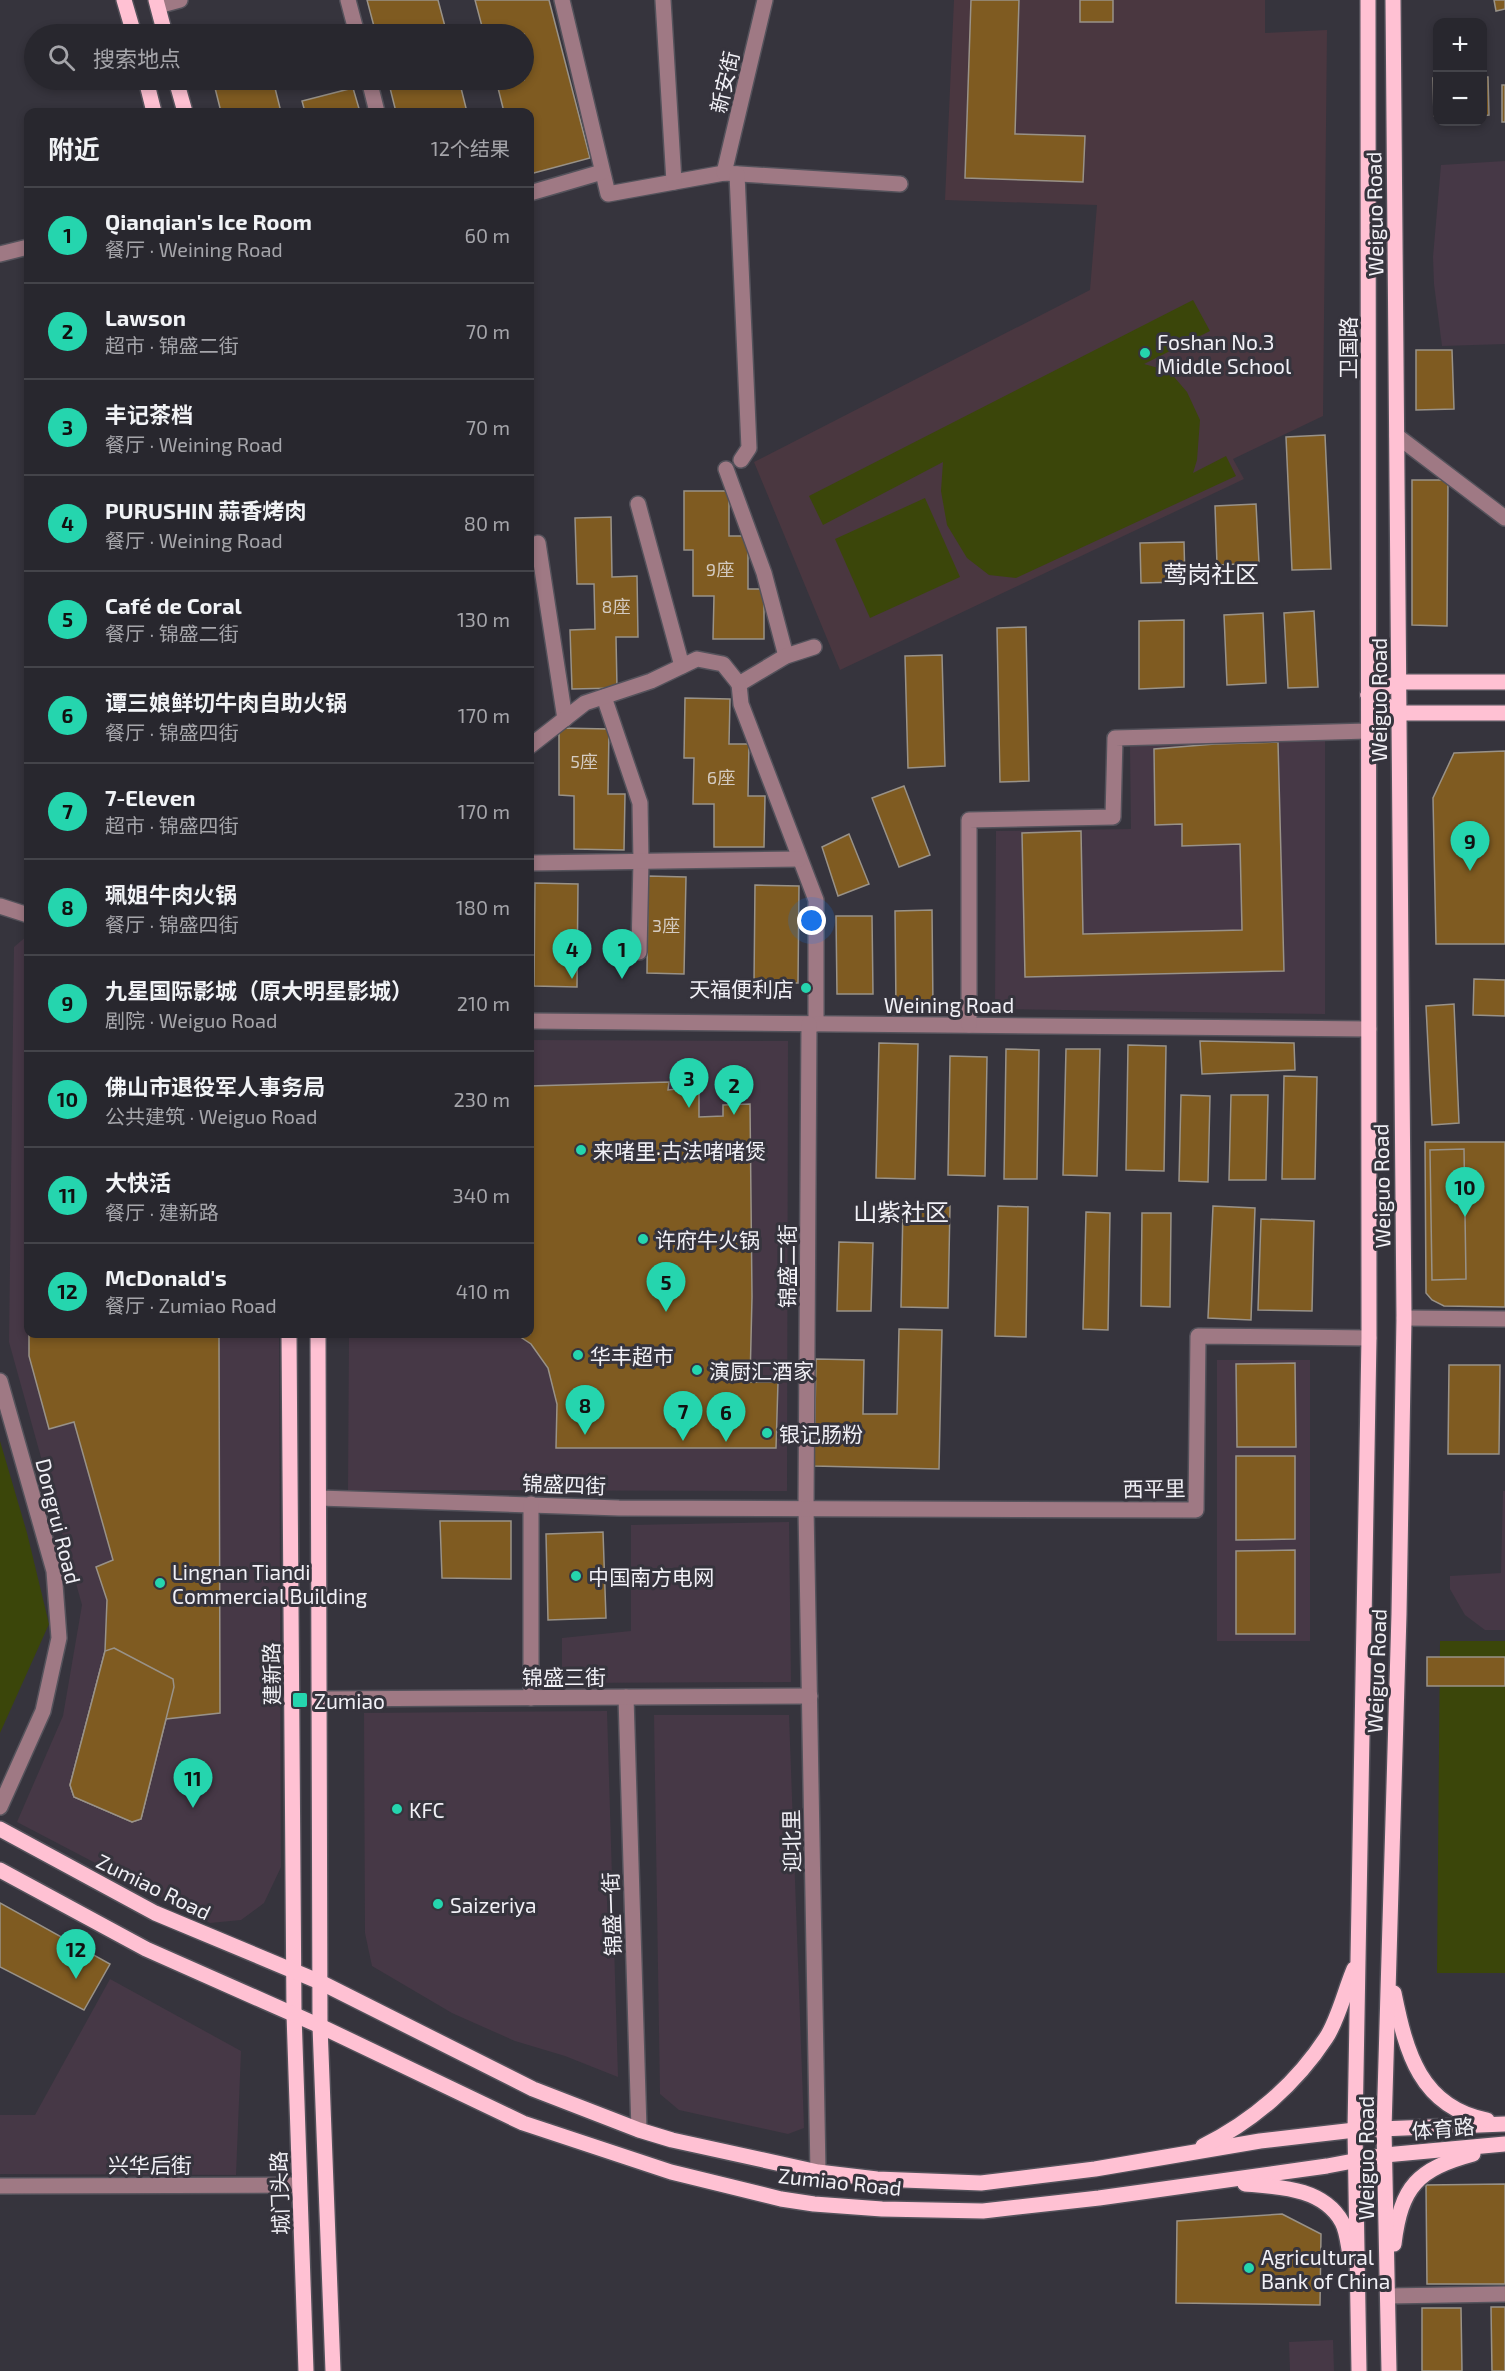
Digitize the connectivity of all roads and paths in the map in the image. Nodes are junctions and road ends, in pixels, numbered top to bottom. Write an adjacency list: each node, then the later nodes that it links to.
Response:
1 (124, 0): 10 (main road)
2 (180, 0): 9 (street)
3 (348, 0): 12 (street)
4 (562, 0): 19 (street)
5 (663, 0): 21 (street)
6 (765, 0): 20 (street, 新安街)
7 (1368, 0): 38 (main road, 卫国路)
8 (1396, 2): 26 (main road, Weiguo Road)
9 (157, 3): 11 (main road)
10 (131, 24)
11 (162, 24)
12 (354, 24)
13 (148, 90): 16 (main road)
14 (179, 90): 17 (main road)
15 (372, 90): 18 (street)
16 (153, 108)
17 (184, 108)
18 (376, 108)
19 (602, 172): 21 (street); 23 (street)
20 (731, 173): 21 (street); 22 (street); 27 (street, 新安街)
21 (674, 182)
22 (900, 184)
23 (534, 192)
24 (24, 248): 25 (street)
25 (0, 254)
26 (1397, 436): 30 (street); 35 (main road, Weiguo Road)
27 (741, 460)
28 (726, 469): 33 (street)
29 (638, 504): 34 (street)
30 (1505, 518)
31 (538, 543): 42 (street)
32 (814, 647): 33 (street)
33 (786, 656): 37 (street)
34 (682, 666): 37 (street); 39 (street)
35 (1400, 682): 36 (main road); 38 (main road); 40 (main road, Weiguo Road)
36 (1505, 682)
37 (739, 684): 45 (street, 锦盛二街)
38 (1368, 695): 40 (main road); 43 (main road, 卫国路)
39 (604, 697): 42 (street); 46 (street)
40 (1400, 713): 41 (main road); 55 (main road, Weiguo Road)
41 (1505, 713)
42 (565, 719): 44 (street)
43 (1368, 731): 53 (street); 54 (main road, 卫国路)
44 (534, 743)
45 (799, 859): 46 (street); 52 (street, 锦盛二街)
46 (641, 861): 47 (street); 50 (street)
47 (534, 863)
48 (0, 906): 49 (street)
49 (24, 914)
50 (639, 952)
51 (534, 1021): 52 (street, Weining Road)
52 (812, 1024): 53 (street, Weining Road); 63 (street, 锦盛二街)
53 (969, 1025): 54 (street, Weining Road)
54 (1369, 1029): 59 (main road, 卫国路)
55 (1404, 1318): 56 (street); 72 (main road, Weiguo Road)
56 (1505, 1319)
57 (289, 1338): 73 (main road, 建新路)
58 (318, 1338): 61 (main road)
59 (1369, 1338): 63 (street, 西平里); 71 (main road, 卫国路)
60 (0, 1381): 68 (street, Dongrui Road)
61 (319, 1498): 62 (street, 锦盛四街); 67 (main road)
62 (531, 1504): 63 (street, 锦盛四街); 66 (street)
63 (806, 1508): 64 (street, 迎北里)
64 (810, 1696): 65 (street, 锦盛三街); 85 (street, 迎北里)
65 (626, 1697): 66 (street, 锦盛三街); 79 (street, 锦盛一街)
66 (531, 1698): 67 (street, 锦盛三街)
67 (319, 1699): 74 (main road)
68 (0, 1807)
69 (0, 1829): 73 (main road, Zumiao Road)
70 (0, 1870): 75 (main road)
71 (1357, 1961): 80 (main road, 卫国路); 82 (main road)
72 (1389, 1962): 77 (main road); 78 (main road, Weiguo Road)
73 (295, 1971): 74 (main road, Zumiao Road); 75 (main road, 建新路)
74 (320, 1982): 76 (main road); 79 (main road, Zumiao Road)
75 (294, 2014): 76 (main road, Zumiao Road); 87 (main road, 城门头路)
76 (320, 2025): 86 (main road, Zumiao Road); 93 (main road)
77 (1505, 2124): 78 (main road, Zumiao Road)
78 (1384, 2129): 80 (main road, Zumiao Road); 83 (main road, Weiguo Road)
79 (639, 2130): 85 (main road, Zumiao Road)
80 (1355, 2130): 82 (main road, Zumiao Road); 84 (main road, 卫国路)
81 (1505, 2144): 83 (main road, 体育路); 89 (main road)
82 (1186, 2154): 85 (main road, Zumiao Road)
83 (1385, 2155): 84 (main road, Zumiao Road); 89 (main road, Weiguo Road)
84 (1355, 2160): 86 (main road, Zumiao Road); 90 (main road, 卫国路)
85 (818, 2172)
86 (1218, 2182): 90 (main road)
87 (299, 2185): 88 (street, 兴华后街); 92 (main road, 城门头路)
88 (0, 2186)
89 (1388, 2292): 91 (street); 95 (main road, Weiguo Road)
90 (1357, 2294): 94 (main road)
91 (1505, 2294)
92 (306, 2371)
93 (333, 2371)
94 (1359, 2371)
95 (1389, 2371)

